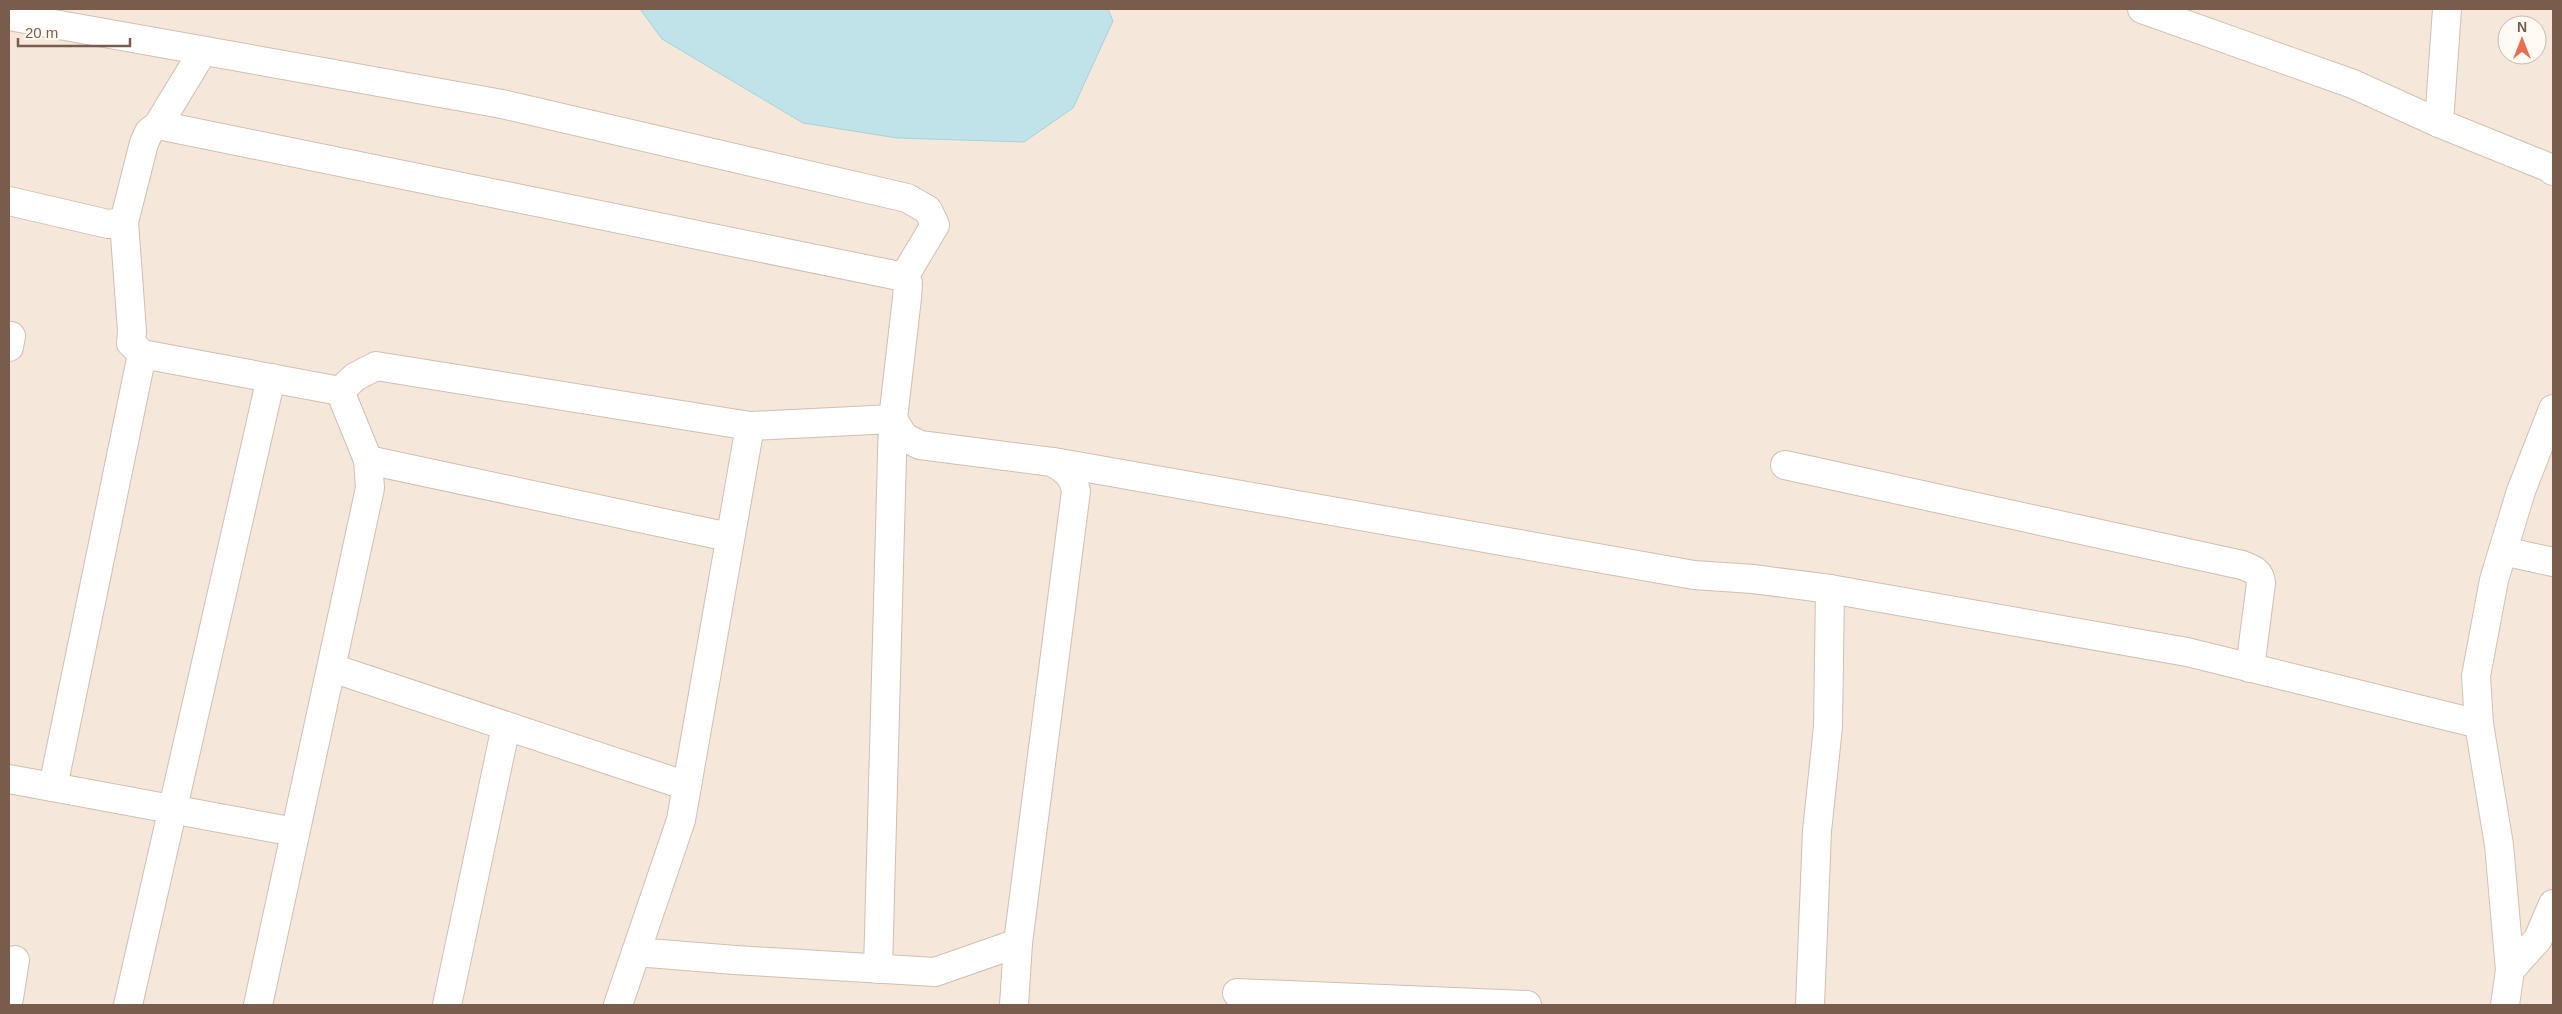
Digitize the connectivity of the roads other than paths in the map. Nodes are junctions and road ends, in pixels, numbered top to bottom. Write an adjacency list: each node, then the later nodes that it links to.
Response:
1 (2142, 9): 5 (street)
2 (2446, 9): 5 (street)
3 (9, 16): 4 (street)
4 (203, 51): 6 (street); 10 (street)
5 (2439, 123): 7 (street)
6 (158, 125): 9 (street); 10 (street)
7 (2553, 171)
8 (9, 201): 9 (street)
9 (124, 222): 11 (street)
10 (904, 277): 15 (street)
11 (142, 354): 12 (street); 30 (street)
12 (271, 378): 13 (street); 31 (street)
13 (340, 390): 16 (street); 17 (street)
14 (2553, 409): 21 (street)
15 (893, 418): 16 (street); 18 (street); 37 (street)
16 (750, 426): 20 (street)
17 (368, 460): 20 (street); 24 (street)
18 (1052, 462): 23 (street); 34 (street)
19 (1785, 465): 25 (street)
20 (729, 538): 29 (street)
21 (2503, 551): 22 (street); 26 (street)
22 (2553, 562)
23 (1830, 589): 25 (street); 47 (street)
24 (332, 668): 27 (street); 32 (street)
25 (2250, 668): 26 (street)
26 (2479, 724): 38 (street)
27 (506, 726): 29 (street); 43 (street)
28 (9, 779): 30 (street)
29 (687, 786): 35 (street)
30 (53, 787): 31 (street)
31 (174, 810): 32 (street); 41 (street)
32 (296, 832): 42 (street)
33 (2553, 904): 38 (street)
34 (1018, 943): 37 (street); 45 (street)
35 (636, 952): 37 (street); 44 (street)
36 (15, 960): 40 (street)
37 (878, 969)
38 (2510, 970): 48 (street)
39 (1237, 993): 46 (street)
40 (9, 998)
41 (128, 1005)
42 (258, 1005)
43 (448, 1005)
44 (618, 1005)
45 (1014, 1005)
46 (1527, 1005)
47 (1810, 1005)
48 (2505, 1005)

